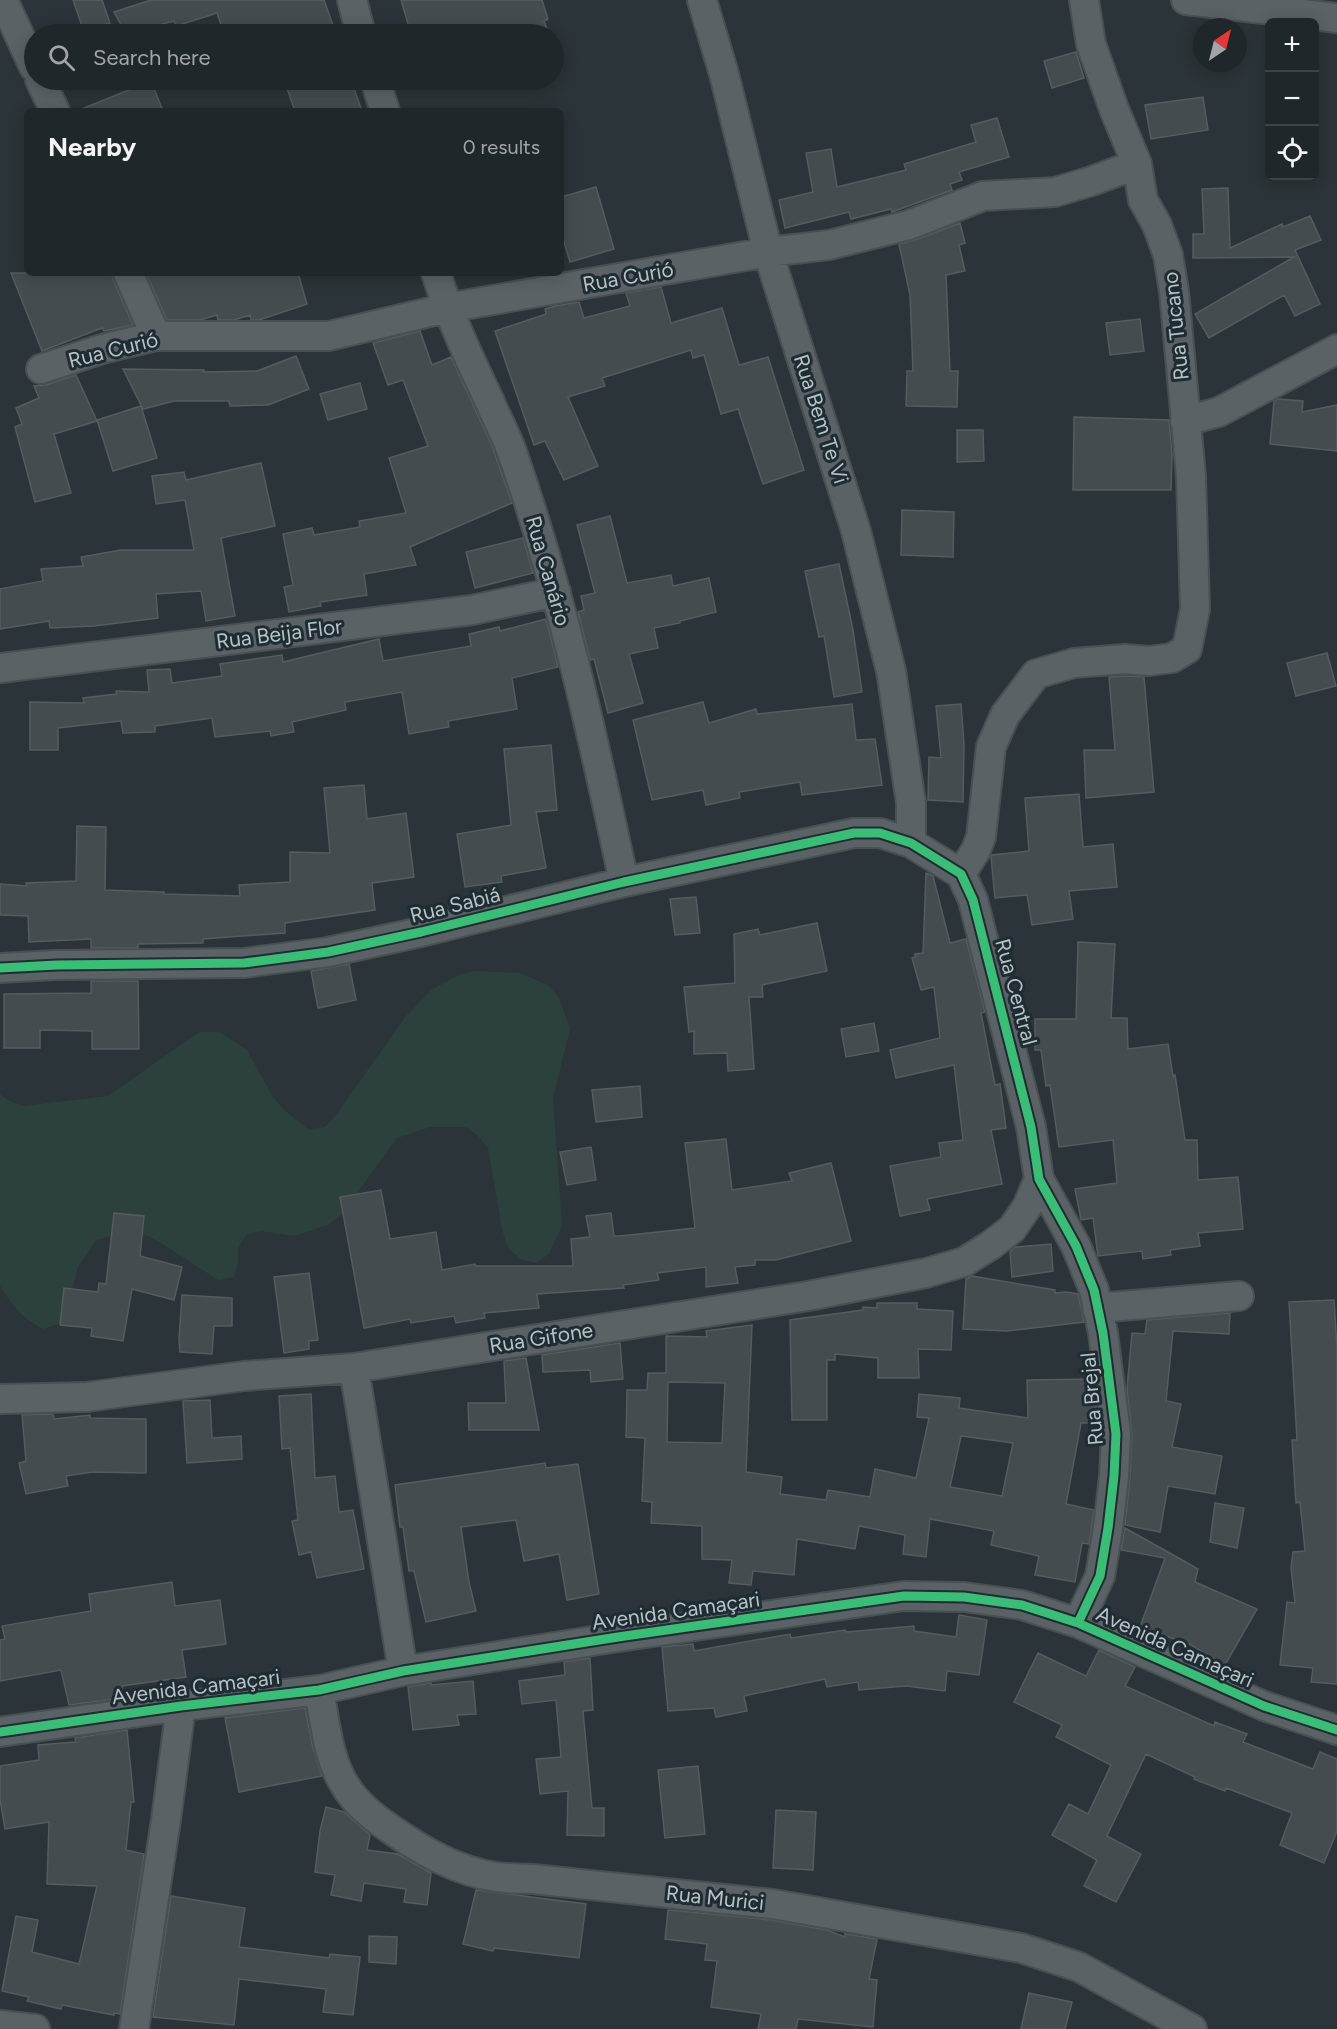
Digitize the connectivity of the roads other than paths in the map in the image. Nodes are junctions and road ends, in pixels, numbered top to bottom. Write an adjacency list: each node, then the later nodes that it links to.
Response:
1 (3, 0): 8 (street)
2 (352, 0): 7 (street)
3 (702, 0): 14 (street, Rua Bem Te Vi)
4 (1084, 0): 13 (street, Rua Tucano)
5 (1186, 0): 6 (street)
6 (1337, 18)
7 (358, 24)
8 (24, 45)
9 (45, 90): 11 (street)
10 (378, 90): 12 (street)
11 (53, 108)
12 (384, 108)
13 (1137, 164): 14 (street, Rua Curió); 21 (street, Rua Tucano)
14 (768, 252): 17 (street, Rua Curió); 24 (street, Rua Bem Te Vi)
15 (129, 276): 18 (street)
16 (437, 276): 17 (street, Rua Canário)
17 (447, 308): 18 (street, Rua Curió); 22 (street, Rua Canário)
18 (156, 336): 20 (street, Rua Curió)
19 (1337, 348): 21 (street)
20 (41, 369)
21 (1185, 421): 25 (street, Rua Tucano)
22 (556, 592): 23 (street, Rua Beija Flor); 26 (street, Rua Canário)
23 (0, 668)
24 (911, 843): 25 (street); 26 (street, Rua Sabiá)
25 (961, 874): 28 (street, Rua Central)
26 (624, 882): 27 (street, Rua Sabiá)
27 (0, 968)
28 (1039, 1179): 30 (street, Rua Brejal); 31 (street, Rua Gifone)
29 (1239, 1296): 30 (street)
30 (1097, 1308): 33 (street, Rua Brejal)
31 (354, 1368): 32 (street, Rua Gifone); 34 (street)
32 (0, 1399)
33 (1078, 1623): 34 (street, Avenida Camaçari); 37 (street, Avenida Camaçari)
34 (403, 1671): 35 (street, Avenida Camaçari)
35 (319, 1690): 36 (street, Avenida Camaçari); 42 (street, Rua Murici)
36 (181, 1706): 38 (street, Avenida Camaçari); 41 (street)
37 (1337, 1730)
38 (0, 1732)
39 (0, 2025): 40 (street)
40 (35, 2029)
41 (134, 2029)
42 (1192, 2029)

